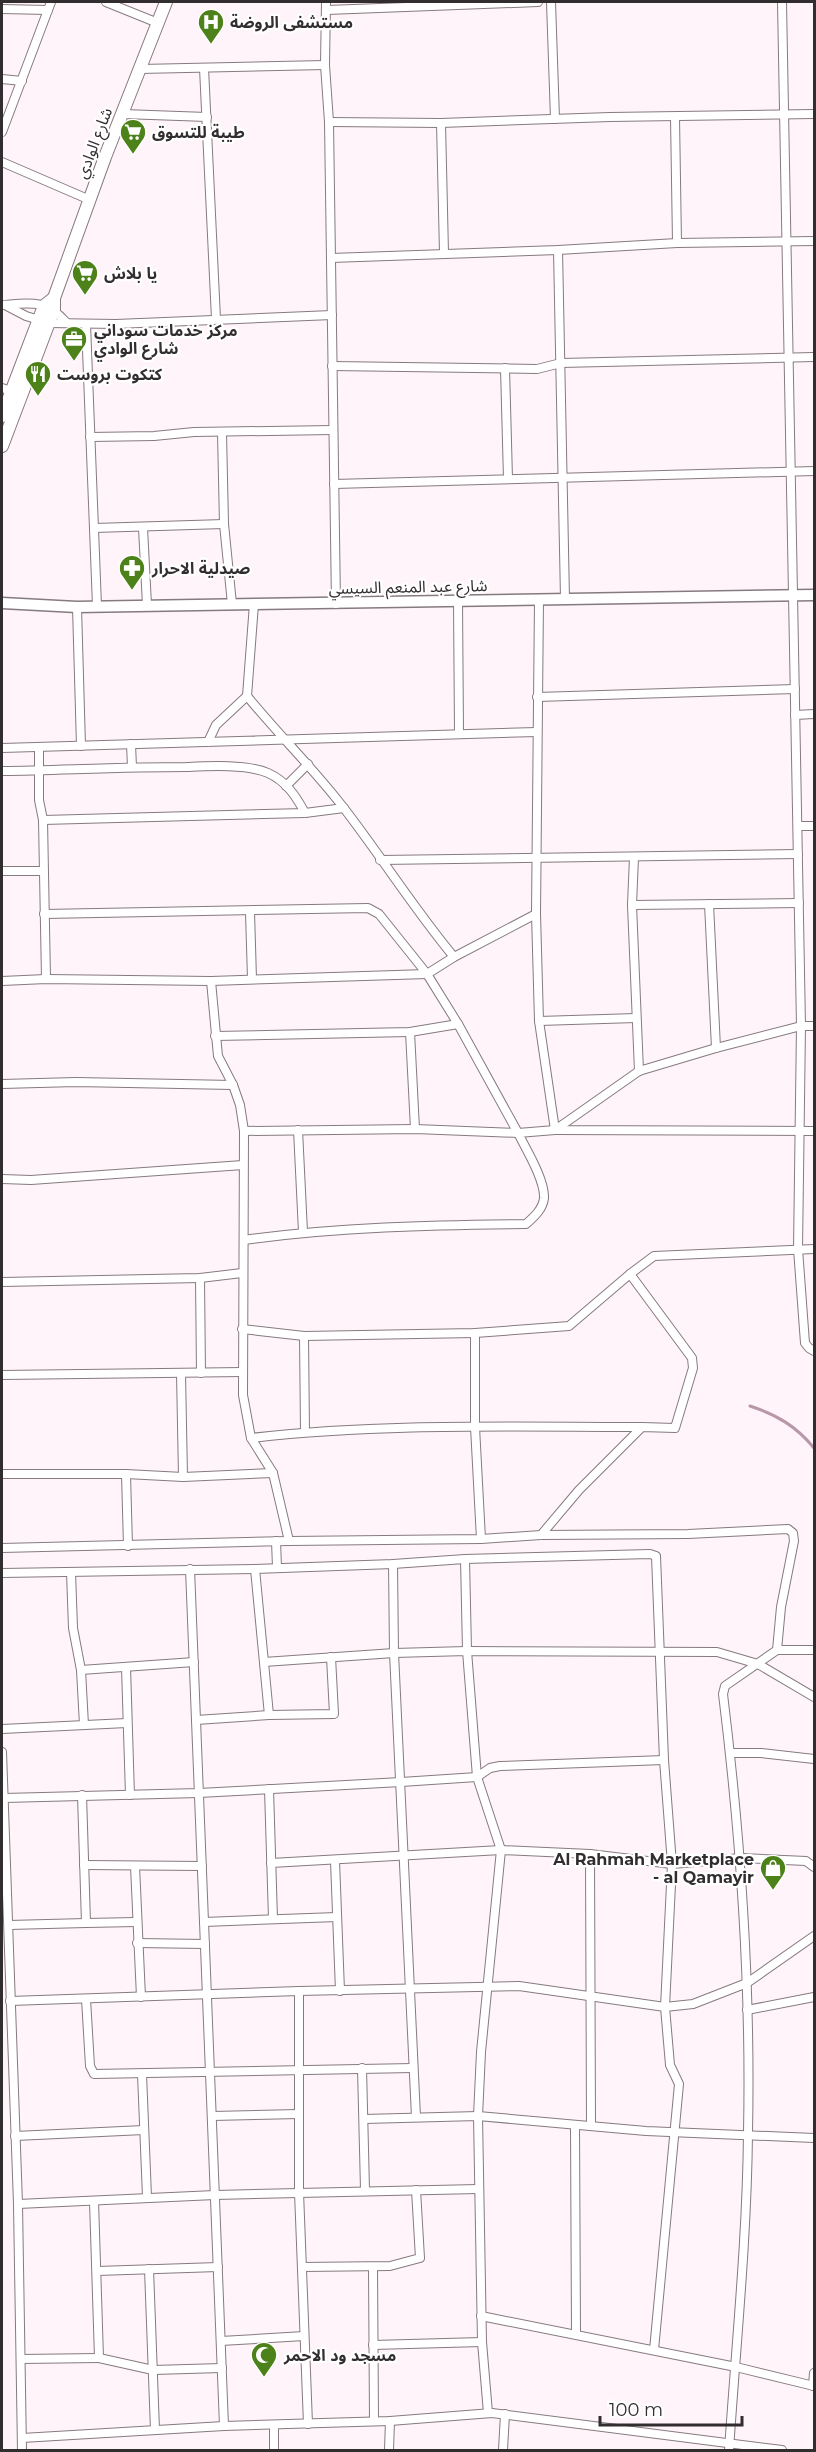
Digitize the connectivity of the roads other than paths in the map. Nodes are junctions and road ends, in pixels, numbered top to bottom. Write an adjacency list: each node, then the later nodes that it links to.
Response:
1 (106, 2): 9 (street)
2 (166, 2): 9 (main road, شارع الوادي)
3 (538, 2): 7 (street)
4 (551, 2): 20 (street)
5 (783, 2): 17 (street)
6 (50, 6): 8 (street); 14 (street)
7 (326, 6): 10 (street)
8 (2, 9)
9 (158, 23): 12 (main road, شارع الوادي)
10 (325, 65): 11 (street); 21 (street)
11 (204, 68): 12 (street); 18 (street)
12 (140, 69): 15 (main road, شارع الوادي)
13 (2, 79): 14 (street)
14 (22, 81): 23 (street)
15 (123, 114): 18 (street); 25 (main road, شارع الوادي)
16 (814, 114): 17 (street)
17 (785, 115): 19 (street); 26 (street)
18 (207, 117): 35 (street)
19 (675, 117): 20 (street); 28 (street)
20 (555, 119): 22 (street)
21 (329, 122): 22 (street); 31 (street)
22 (441, 123): 30 (street)
23 (2, 132)
24 (2, 162): 25 (street)
25 (90, 200): 32 (main road, شارع الوادي)
26 (787, 240): 27 (street); 28 (street); 40 (street)
27 (814, 241)
28 (677, 243): 29 (street)
29 (558, 250): 30 (street); 41 (street)
30 (444, 253): 31 (street)
31 (331, 258): 34 (street)
32 (50, 304): 33 (street); 36 (main road, شارع الوادي); 37 (street)
33 (3, 305): 36 (street)
34 (333, 315): 35 (street); 42 (street)
35 (216, 319): 38 (street)
36 (43, 322): 37 (street); 44 (main road, شارع الوادي); 49 (main road, شارع الوادي)
37 (66, 322): 38 (street)
38 (86, 324): 48 (street)
39 (814, 357): 40 (street)
40 (789, 358): 41 (street); 50 (street)
41 (561, 363): 43 (street); 52 (street)
42 (333, 366): 43 (street); 46 (street)
43 (505, 368): 53 (street)
44 (6, 389): 45 (main road, شارع الوادي)
45 (2, 416)
46 (333, 430): 47 (street); 54 (street)
47 (222, 433): 48 (street); 55 (street)
48 (90, 437): 56 (street)
49 (2, 446)
50 (791, 470): 51 (street); 52 (street); 59 (street)
51 (814, 471)
52 (563, 478): 53 (street); 61 (street)
53 (508, 479): 54 (street)
54 (334, 484): 66 (street)
55 (224, 524): 57 (street); 64 (street)
56 (94, 528): 57 (street); 68 (street)
57 (143, 528): 67 (street)
58 (814, 595): 59 (street, شارع عبد المنعم السيسي)
59 (793, 596): 61 (street, شارع عبد المنعم السيسي); 70 (street)
60 (539, 599): 61 (street, شارع عبد المنعم السيسي); 62 (street, شارع عبد المنعم السيسي); 72 (street)
61 (565, 599)
62 (458, 600): 66 (street, شارع عبد المنعم السيسي); 76 (street)
63 (2, 603): 69 (street, شارع عبد المنعم السيسي)
64 (232, 604): 65 (street, شارع عبد المنعم السيسي); 67 (street, شارع عبد المنعم السيسي)
65 (254, 604): 66 (street, شارع عبد المنعم السيسي); 71 (street)
66 (336, 604)
67 (147, 605): 68 (street, شارع عبد المنعم السيسي)
68 (97, 606): 69 (street, شارع عبد المنعم السيسي)
69 (77, 607): 80 (street)
70 (795, 689): 72 (street); 74 (street)
71 (247, 696): 77 (street); 78 (street)
72 (537, 697): 75 (street)
73 (814, 714): 74 (street)
74 (795, 715): 91 (street)
75 (537, 732): 76 (street); 94 (street)
76 (459, 734): 77 (street)
77 (287, 740): 78 (street); 83 (street)
78 (208, 742): 79 (street)
79 (132, 744): 80 (street); 84 (street)
80 (81, 746): 81 (street)
81 (39, 747): 82 (street); 86 (street)
82 (2, 748)
83 (308, 764): 87 (street); 88 (street)
84 (132, 767): 86 (street); 87 (street)
85 (2, 771): 86 (street)
86 (39, 771): 90 (street)
87 (286, 786): 89 (street)
88 (344, 808): 89 (street); 96 (street)
89 (305, 813): 90 (street)
90 (43, 820): 98 (street)
91 (798, 826): 92 (street); 93 (street)
92 (814, 826)
93 (798, 854): 95 (street); 99 (street)
94 (535, 857): 95 (street); 96 (street); 103 (street)
95 (634, 857): 101 (street)
96 (380, 860): 105 (street)
97 (2, 871): 98 (street)
98 (43, 871): 104 (street)
99 (799, 903): 100 (street); 114 (street)
100 (709, 904): 101 (street); 118 (street)
101 (632, 905): 111 (street)
102 (250, 912): 104 (street); 106 (street); 108 (street)
103 (536, 914): 105 (street); 112 (street)
104 (44, 915): 107 (street)
105 (454, 957): 106 (street)
106 (427, 974): 108 (street); 113 (street)
107 (46, 979): 109 (street); 110 (street)
108 (252, 979): 110 (street)
109 (2, 981)
110 (211, 981): 117 (street)
111 (636, 1018): 112 (street); 119 (street)
112 (538, 1021): 124 (street)
113 (458, 1024): 116 (street); 128 (street)
114 (801, 1026): 115 (street); 118 (street); 126 (street)
115 (814, 1026)
116 (410, 1032): 117 (street); 122 (street)
117 (214, 1036): 121 (street)
118 (716, 1048): 119 (street)
119 (639, 1071): 124 (street)
120 (2, 1084): 121 (street)
121 (233, 1085): 125 (street)
122 (415, 1129): 123 (street); 128 (street)
123 (298, 1130): 125 (street); 131 (street)
124 (555, 1130): 126 (street); 128 (street)
125 (244, 1131): 129 (street)
126 (801, 1131): 127 (street); 133 (street)
127 (814, 1131)
128 (518, 1132): 131 (street)
129 (243, 1165): 130 (street); 132 (street)
130 (2, 1179)
131 (303, 1232): 132 (street)
132 (244, 1240): 135 (street)
133 (798, 1249): 134 (street); 136 (street); 142 (street)
134 (814, 1249)
135 (242, 1273): 137 (street); 139 (street)
136 (630, 1274): 140 (street); 148 (street)
137 (200, 1278): 138 (street); 145 (street)
138 (2, 1282)
139 (242, 1329): 141 (street); 143 (street)
140 (475, 1333): 141 (street); 147 (street)
141 (304, 1336): 149 (street)
142 (814, 1351)
143 (243, 1372): 145 (street); 150 (street)
144 (181, 1373): 145 (street); 146 (street); 154 (street)
145 (201, 1373)
146 (2, 1375)
147 (475, 1426): 148 (street); 149 (street); 156 (street)
148 (642, 1427): 155 (street)
149 (305, 1432): 150 (street)
150 (251, 1438): 151 (street)
151 (273, 1473): 154 (street); 158 (street)
152 (2, 1474): 153 (street)
153 (126, 1474): 154 (street); 159 (street)
154 (183, 1478)
155 (541, 1535): 156 (street); 169 (street)
156 (481, 1539): 158 (street)
157 (276, 1541): 158 (street); 159 (street); 163 (street)
158 (289, 1541)
159 (128, 1546): 160 (street)
160 (2, 1548)
161 (465, 1559): 162 (street); 168 (street); 171 (street)
162 (393, 1564): 163 (street); 172 (street)
163 (277, 1567): 165 (street)
164 (190, 1569): 165 (street); 166 (street); 174 (street)
165 (255, 1569): 175 (street)
166 (71, 1572): 167 (street); 178 (street)
167 (2, 1573)
168 (661, 1650): 171 (street); 176 (street); 188 (street)
169 (777, 1650): 170 (street); 176 (street)
170 (814, 1650)
171 (467, 1652): 172 (street); 189 (street)
172 (394, 1653): 173 (street); 190 (street)
173 (332, 1657): 175 (street); 180 (street)
174 (194, 1662): 177 (street); 181 (street)
175 (264, 1662): 180 (street)
176 (758, 1664): 179 (street); 186 (street)
177 (126, 1667): 178 (street); 182 (street)
178 (81, 1670): 183 (street)
179 (814, 1697)
180 (270, 1715): 181 (street)
181 (196, 1720): 192 (street)
182 (127, 1723): 183 (street); 194 (street)
183 (84, 1725): 184 (street)
184 (2, 1729)
185 (2, 1752): 195 (street)
186 (731, 1753): 187 (street); 199 (street)
187 (814, 1759)
188 (664, 1760): 189 (street); 202 (street)
189 (477, 1777): 190 (street); 196 (street)
190 (401, 1782): 191 (street); 198 (street)
191 (269, 1789): 192 (street); 201 (street)
192 (199, 1793): 194 (street); 205 (street)
193 (82, 1795): 194 (street); 195 (street); 203 (street)
194 (130, 1795)
195 (4, 1798): 212 (street)
196 (501, 1850): 197 (street); 198 (street); 217 (street)
197 (590, 1854): 202 (street); 223 (street)
198 (403, 1857): 200 (street); 218 (street)
199 (741, 1858): 202 (street); 206 (street); 216 (street)
200 (335, 1860): 201 (street); 207 (street)
201 (271, 1863): 208 (street)
202 (672, 1864): 227 (street)
203 (84, 1865): 204 (street); 211 (street)
204 (135, 1866): 205 (street); 209 (street)
205 (202, 1866): 210 (street)
206 (814, 1867)
207 (337, 1917): 208 (street); 219 (street)
208 (273, 1919): 210 (street)
209 (136, 1922): 211 (street); 214 (street)
210 (204, 1922): 215 (street)
211 (86, 1923): 212 (street)
212 (9, 1925): 226 (street)
213 (814, 1936): 216 (street)
214 (137, 1943): 215 (street); 222 (street)
215 (205, 1944): 221 (street)
216 (747, 1983): 227 (street); 228 (street)
217 (487, 1987): 218 (street); 223 (street); 236 (street)
218 (410, 1989): 219 (street); 230 (street)
219 (340, 1990): 220 (street)
220 (299, 1991): 221 (street); 231 (street)
221 (207, 1995): 222 (street); 232 (street)
222 (141, 1996): 225 (street)
223 (591, 1996): 227 (street); 240 (street)
224 (814, 1997): 228 (street)
225 (86, 1999): 226 (street); 233 (street)
226 (10, 2001): 244 (street)
227 (665, 2007): 242 (street)
228 (747, 2010): 243 (street)
229 (362, 2068): 230 (street); 231 (street); 238 (street)
230 (413, 2068): 237 (street)
231 (299, 2070): 232 (street); 234 (street)
232 (210, 2072): 233 (street); 235 (street)
233 (142, 2074): 241 (street)
234 (299, 2114): 235 (street); 249 (street)
235 (212, 2116): 250 (street)
236 (478, 2116): 237 (street); 239 (street); 246 (street)
237 (416, 2117): 238 (street)
238 (364, 2119): 247 (street)
239 (575, 2125): 240 (street); 260 (street)
240 (591, 2126): 242 (street)
241 (144, 2130): 244 (street); 251 (street)
242 (674, 2132): 243 (street); 265 (street)
243 (748, 2134): 245 (street); 268 (street)
244 (15, 2136): 253 (street)
245 (814, 2138)
246 (478, 2189): 248 (street); 259 (street)
247 (365, 2190): 248 (street); 249 (street)
248 (416, 2190): 256 (street)
249 (299, 2192): 250 (street); 255 (street)
250 (215, 2195): 251 (street); 254 (street)
251 (147, 2197): 252 (street)
252 (94, 2201): 253 (street); 258 (street)
253 (18, 2204): 267 (street)
254 (218, 2267): 257 (street); 262 (street)
255 (302, 2267): 256 (street); 261 (street)
256 (372, 2267): 264 (street)
257 (148, 2269): 258 (street); 270 (street)
258 (97, 2271): 266 (street)
259 (482, 2316): 260 (street); 263 (street)
260 (576, 2334): 265 (street)
261 (304, 2336): 262 (street); 277 (street)
262 (221, 2341): 269 (street)
263 (482, 2342): 264 (street); 273 (street)
264 (373, 2345): 275 (street)
265 (654, 2350): 268 (street)
266 (99, 2358): 267 (street); 270 (street)
267 (21, 2359): 281 (street)
268 (736, 2367): 272 (street); 282 (street)
269 (222, 2368): 270 (street); 278 (street)
270 (153, 2370): 280 (street)
271 (814, 2373): 272 (street)
272 (814, 2386)
273 (488, 2413): 274 (street); 276 (street)
274 (505, 2414): 282 (street); 286 (street)
275 (374, 2421): 276 (street); 277 (street)
276 (390, 2421): 285 (street)
277 (308, 2424): 279 (street)
278 (224, 2426): 279 (street); 280 (street)
279 (274, 2426): 284 (street)
280 (155, 2430): 281 (street)
281 (22, 2438): 283 (street)
282 (729, 2448): 287 (street)
283 (22, 2451)
284 (274, 2451)
285 (389, 2451)
286 (504, 2451)
287 (782, 2451)

